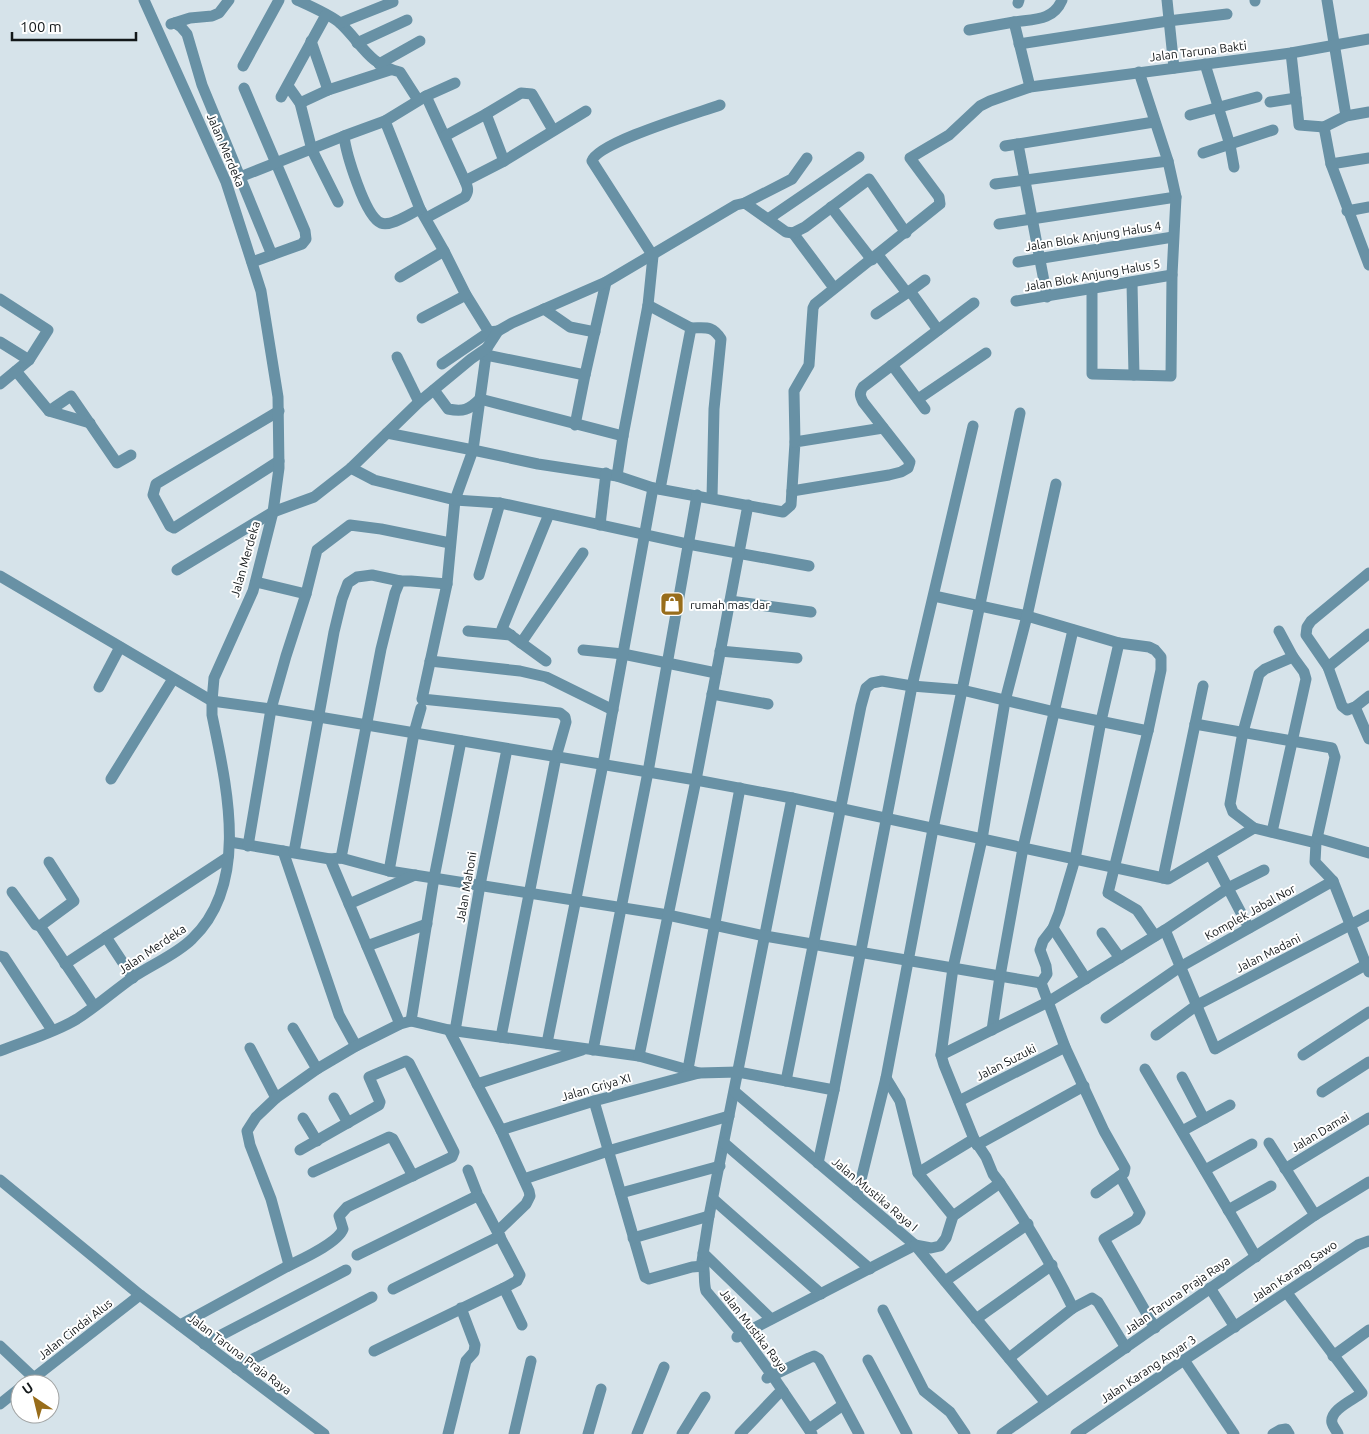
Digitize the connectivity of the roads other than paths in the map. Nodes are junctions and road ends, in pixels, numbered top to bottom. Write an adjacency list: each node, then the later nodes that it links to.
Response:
1 (144, 0): 16 (street, Jalan Merdeka)
2 (229, 0): 14 (street)
3 (279, 0): 26 (street)
4 (297, 0): 10 (street)
5 (1062, 0): 13 (street)
6 (1167, 0): 12 (street)
7 (1327, 0): 23 (street)
8 (393, 2): 15 (street)
9 (1227, 14): 12 (street)
10 (326, 15): 15 (street); 19 (street)
11 (406, 20): 21 (street)
12 (1168, 21): 22 (street); 28 (street)
13 (1014, 22): 17 (street); 22 (street)
14 (174, 23): 16 (street); 68 (street)
15 (340, 23): 21 (street)
16 (158, 29): 91 (street, Jalan Merdeka)
17 (969, 30)
18 (1369, 39): 23 (street, Jalan Taruna Bakti)
19 (311, 41): 31 (street); 34 (street)
20 (420, 41): 27 (street)
21 (358, 43): 27 (street)
22 (1019, 44): 32 (street)
23 (1334, 44): 24 (street, Jalan Taruna Bakti); 47 (street)
24 (1290, 53): 25 (street, Jalan Taruna Bakti); 38 (street)
25 (1205, 64): 28 (street, Jalan Taruna Bakti); 42 (street)
26 (243, 66)
27 (384, 67): 34 (street); 37 (street)
28 (1174, 68): 29 (street, Jalan Taruna Bakti)
29 (1139, 72): 32 (street, Jalan Taruna Bakti); 49 (street)
30 (455, 83): 37 (street)
31 (288, 86): 35 (street); 40 (street)
32 (1030, 87): 83 (street, Jalan Taruna Bakti)
33 (244, 88): 65 (street)
34 (328, 90): 40 (street)
35 (281, 97)
36 (1257, 97): 42 (street)
37 (422, 98): 48 (street); 54 (street)
38 (1296, 98): 39 (street); 50 (street)
39 (1270, 102)
40 (300, 103): 58 (street)
41 (720, 105): 87 (street)
42 (1218, 106): 46 (street); 56 (street)
43 (586, 111): 51 (street)
44 (1369, 112): 47 (street)
45 (486, 114): 51 (street); 54 (street); 64 (street)
46 (1190, 115)
47 (1346, 116): 50 (street)
48 (385, 121): 53 (street); 78 (street)
49 (1154, 122): 55 (street); 63 (street)
50 (1324, 127): 66 (street)
51 (553, 130): 64 (street)
52 (1273, 130): 56 (street)
53 (344, 136): 58 (street); 78 (street)
54 (445, 136): 70 (street)
55 (1018, 144): 57 (street); 69 (street)
56 (1230, 145): 59 (street); 67 (street)
57 (1005, 146)
58 (312, 150): 65 (street); 73 (street)
59 (1203, 153)
60 (859, 157): 80 (street)
61 (807, 158): 74 (street)
62 (1369, 158): 66 (street)
63 (1168, 160): 69 (street); 72 (street)
64 (504, 161): 70 (street)
65 (277, 163): 68 (street); 86 (street)
66 (1331, 164): 77 (street)
67 (1234, 166)
68 (240, 177): 86 (street)
69 (1025, 181): 71 (street); 79 (street)
70 (465, 182): 78 (street)
71 (995, 184)
72 (1176, 197): 79 (street); 84 (street)
73 (338, 202)
74 (745, 202): 80 (street); 87 (street)
75 (1369, 206): 77 (street)
76 (831, 207): 82 (street); 83 (street); 88 (street)
77 (1347, 211): 89 (street)
78 (423, 213): 85 (street)
79 (1032, 218): 81 (street); 90 (street)
80 (768, 219): 82 (street)
81 (999, 224)
82 (793, 233): 98 (street)
83 (906, 233): 88 (street)
84 (1173, 237): 90 (street, Jalan Blok Anjung Halus 4); 93 (street)
85 (444, 251): 94 (street); 101 (street)
86 (272, 255): 91 (street)
87 (653, 256): 96 (street); 106 (street)
88 (875, 257): 98 (street); 100 (street)
89 (1368, 257)
90 (1040, 258): 92 (street, Jalan Blok Anjung Halus 4); 102 (street)
91 (252, 262): 130 (street, Jalan Merdeka)
92 (1018, 262)
93 (1172, 275): 97 (street, Jalan Blok Anjung Halus 5); 123 (street)
94 (400, 277)
95 (925, 280): 100 (street)
96 (606, 282): 107 (street); 113 (street)
97 (1132, 282): 99 (street, Jalan Blok Anjung Halus 5); 123 (street)
98 (834, 288): 139 (street)
99 (1092, 288): 102 (street, Jalan Blok Anjung Halus 5); 123 (street)
100 (908, 292): 108 (street); 111 (street)
101 (466, 295): 109 (street); 112 (street)
102 (1046, 297): 104 (street, Jalan Blok Anjung Halus 5)
103 (0, 299): 118 (street)
104 (1016, 301)
105 (974, 303): 111 (street)
106 (648, 305): 110 (street); 138 (street)
107 (544, 309): 112 (street); 113 (street)
108 (876, 314)
109 (422, 318)
110 (691, 328): 146 (street); 149 (street)
111 (938, 330): 120 (street)
112 (494, 332): 115 (street); 119 (street)
113 (595, 332): 122 (street)
114 (0, 342): 118 (street)
115 (487, 351): 122 (street); 125 (street); 126 (street)
116 (986, 352): 127 (street)
117 (397, 357): 128 (street)
118 (29, 360): 121 (street)
119 (442, 364)
120 (892, 364): 127 (street); 136 (street)
121 (16, 371): 124 (street); 131 (street)
122 (585, 375): 134 (street)
123 (1134, 375)
124 (0, 384)
125 (434, 390): 126 (street); 128 (street)
126 (480, 399): 134 (street); 140 (street)
127 (918, 399): 129 (street)
128 (419, 402): 137 (street)
129 (925, 410)
130 (279, 411): 142 (street, Jalan Merdeka); 142 (street)
131 (49, 412): 133 (street); 133 (street)
132 (1020, 413): 172 (street)
133 (90, 423): 141 (street)
134 (575, 425): 138 (street)
135 (973, 426): 170 (street)
136 (883, 428): 139 (street); 147 (street)
137 (387, 433): 140 (street); 143 (street)
138 (623, 436): 144 (street)
139 (794, 442): 147 (street)
140 (473, 450): 144 (street); 150 (street)
141 (131, 455)
142 (279, 462): 153 (street, Jalan Merdeka)
143 (351, 468): 150 (street); 153 (street)
144 (612, 475): 146 (street); 155 (street)
145 (1056, 484): 174 (street)
146 (656, 488): 148 (street); 156 (street)
147 (792, 491): 152 (street)
148 (696, 496): 149 (street); 158 (street)
149 (712, 498): 152 (street)
150 (455, 500): 151 (street); 157 (street)
151 (500, 503): 154 (street); 164 (street)
152 (748, 505): 159 (street)
153 (273, 512): 162 (street); 166 (street, Jalan Merdeka)
154 (549, 514): 155 (street); 179 (street)
155 (600, 525): 156 (street)
156 (644, 535): 158 (street); 185 (street)
157 (450, 543): 168 (street); 169 (street)
158 (688, 544): 159 (street); 190 (street)
159 (739, 553): 161 (street); 171 (street)
160 (583, 554): 180 (street)
161 (809, 566)
162 (177, 570)
163 (1369, 573): 191 (street)
164 (479, 575)
165 (0, 576): 182 (street)
166 (256, 582): 169 (street); 201 (street, Jalan Merdeka)
167 (400, 582): 168 (street); 208 (street); 211 (street)
168 (447, 584): 188 (street)
169 (306, 594): 205 (street)
170 (934, 596): 172 (street); 194 (street)
171 (730, 601): 173 (street); 184 (street)
172 (979, 605): 174 (street); 197 (street)
173 (810, 612)
174 (1027, 616): 175 (street); 200 (street)
175 (1073, 630): 181 (street); 207 (street)
176 (468, 631): 179 (street)
177 (1279, 632): 186 (street)
178 (1369, 634): 191 (street)
179 (511, 635): 180 (street)
180 (522, 643): 189 (street)
181 (1119, 643): 209 (street); 212 (street)
182 (120, 647): 193 (street); 196 (street)
183 (583, 650): 185 (street)
184 (720, 651): 187 (street); 192 (street)
185 (623, 654): 190 (street); 206 (street)
186 (1294, 656): 213 (street); 216 (street)
187 (797, 658)
188 (430, 661): 206 (street); 219 (street)
189 (546, 661)
190 (668, 662): 192 (street); 221 (street)
191 (1328, 667): 203 (street)
192 (716, 673): 198 (street)
193 (173, 679): 201 (street); 222 (street)
194 (912, 686): 197 (street); 226 (street); 227 (street)
195 (1203, 686): 210 (street)
196 (99, 687)
197 (962, 690): 200 (street); 229 (street)
198 (712, 694): 202 (street); 223 (street)
199 (1369, 696): 203 (street)
200 (1005, 701): 207 (street); 231 (street)
201 (212, 702): 205 (street); 233 (street, Jalan Merdeka)
202 (768, 704)
203 (1355, 707): 215 (street)
204 (421, 708): 214 (street)
205 (271, 709): 208 (street); 234 (street)
206 (613, 710): 220 (street)
207 (1055, 712): 209 (street); 235 (street)
208 (319, 717): 211 (street); 236 (street)
209 (1101, 721): 212 (street); 241 (street)
210 (1195, 724): 213 (street); 248 (street)
211 (366, 725): 214 (street); 240 (street)
212 (1148, 731): 243 (street)
213 (1243, 732): 216 (street); 228 (street)
214 (414, 733): 217 (street); 245 (street)
215 (1369, 739)
216 (1292, 740): 230 (street); 232 (street)
217 (461, 741): 218 (street); 247 (street)
218 (507, 748): 219 (street); 250 (street, Jalan Mahoni)
219 (556, 757): 220 (street); 253 (street)
220 (603, 764): 221 (street); 254 (street)
221 (648, 772): 223 (street); 256 (street)
222 (111, 779)
223 (696, 780): 224 (street); 257 (street)
224 (740, 788): 225 (street); 260 (street)
225 (792, 798): 226 (street); 267 (street, Jalan Mustika Raya)
226 (840, 808): 227 (street); 269 (street)
227 (886, 818): 229 (street); 271 (street)
228 (1254, 828): 230 (street); 238 (street)
229 (933, 829): 231 (street); 274 (street)
230 (1272, 832): 232 (street)
231 (982, 839): 235 (street); 278 (street)
232 (1317, 840): 237 (street); 249 (street)
233 (230, 842): 234 (street); 239 (street, Jalan Merdeka)
234 (248, 846): 236 (street)
235 (1023, 848): 241 (street); 279 (street)
236 (289, 852): 240 (street); 296 (street)
237 (1369, 853)
238 (1210, 854): 248 (street); 251 (street)
239 (228, 857): 268 (street); 280 (street, Jalan Merdeka)
240 (335, 859): 245 (street); 255 (street)
241 (1075, 859): 243 (street); 263 (street)
242 (49, 862): 262 (street)
243 (1115, 868): 248 (street); 266 (street)
244 (1264, 870): 251 (street)
245 (389, 871): 246 (street)
246 (415, 875): 247 (street); 255 (street)
247 (434, 878): 250 (street); 259 (street)
248 (1163, 878)
249 (1333, 881): 261 (street); 264 (street, Komplek Jabal Nor)
250 (480, 885): 253 (street); 292 (street, Jalan Mahoni)
251 (1228, 888): 264 (street); 266 (street)
252 (12, 892): 262 (street)
253 (528, 893): 254 (street); 294 (street)
254 (576, 900): 256 (street); 295 (street)
255 (349, 904): 270 (street)
256 (623, 908): 257 (street); 299 (street)
257 (668, 915): 260 (street); 303 (street)
258 (1369, 915): 261 (street, Jalan Madani)
259 (427, 924): 270 (street); 288 (street)
260 (715, 925): 267 (street); 307 (street)
261 (1351, 925): 277 (street); 284 (street, Jalan Madani)
262 (40, 926): 275 (street)
263 (1053, 928): 281 (street); 282 (street)
264 (1249, 928): 276 (street, Komplek Jabal Nor)
265 (1102, 933): 273 (street)
266 (1160, 933): 273 (street); 276 (street)
267 (765, 936): 269 (street); 308 (street, Jalan Mustika Raya)
268 (106, 937): 275 (street); 280 (street)
269 (814, 944): 271 (street); 311 (street)
270 (367, 946): 288 (street)
271 (861, 952): 274 (street); 314 (street)
272 (0, 956): 290 (street)
273 (1120, 958): 281 (street)
274 (909, 960): 278 (street); 310 (street)
275 (65, 964): 285 (street)
276 (1180, 967): 284 (street); 287 (street, Komplek Jabal Nor)
277 (1368, 967): 284 (street)
278 (953, 968): 279 (street); 301 (street)
279 (1000, 976): 282 (street); 291 (street)
280 (133, 978): 285 (street, Jalan Merdeka)
281 (1086, 979): 283 (street)
282 (1041, 983): 283 (street)
283 (1048, 1002): 291 (street); 297 (street)
284 (1197, 1005): 293 (street, Jalan Madani)
285 (94, 1006): 290 (street, Jalan Merdeka)
286 (1369, 1012): 302 (street)
287 (1106, 1018)
288 (405, 1022): 292 (street); 296 (street)
289 (293, 1028): 305 (street)
290 (52, 1030): 300 (street, Jalan Merdeka)
291 (992, 1030): 301 (street)
292 (452, 1031): 294 (street); 312 (street)
293 (1156, 1035)
294 (500, 1037): 295 (street)
295 (547, 1043): 299 (street)
296 (356, 1046): 305 (street)
297 (1065, 1047): 313 (street); 320 (street, Jalan Suzuki)
298 (250, 1048): 317 (street)
299 (590, 1049): 303 (street); 312 (street)
300 (0, 1051)
301 (941, 1055): 320 (street)
302 (1303, 1055)
303 (640, 1056): 307 (street)
304 (1369, 1062): 316 (street)
305 (317, 1069): 317 (street)
306 (1145, 1069): 328 (street)
307 (694, 1071): 308 (street); 319 (street, Jalan Griya XI)
308 (738, 1072): 311 (street); 315 (street, Jalan Mustika Raya)
309 (1182, 1077): 325 (street)
310 (886, 1078): 342 (street); 353 (street)
311 (786, 1081): 314 (street)
312 (477, 1084): 327 (street)
313 (1084, 1086): 330 (street); 344 (street)
314 (834, 1090): 336 (street)
315 (735, 1092): 322 (street, Jalan Mustika Raya); 336 (street, Jalan Mustika Raya I)
316 (1322, 1092)
317 (276, 1098): 368 (street)
318 (334, 1098): 326 (street)
319 (594, 1101): 327 (street, Jalan Griya XI); 335 (street)
320 (959, 1101): 330 (street)
321 (1230, 1105): 325 (street)
322 (729, 1116): 331 (street, Jalan Mustika Raya); 335 (street)
323 (303, 1118): 329 (street)
324 (1369, 1118): 338 (street, Jalan Damai)
325 (1204, 1119): 328 (street)
326 (348, 1123): 329 (street); 343 (street)
327 (502, 1130): 345 (street)
328 (1182, 1131): 340 (street)
329 (316, 1141): 334 (street)
330 (976, 1142): 342 (street); 348 (street)
331 (724, 1143): 337 (street, Jalan Mustika Raya); 369 (street)
332 (1268, 1143): 338 (street)
333 (1252, 1144): 340 (street)
334 (300, 1150)
335 (608, 1151): 345 (street); 350 (street)
336 (818, 1163): 353 (street, Jalan Mustika Raya I)
337 (720, 1166): 350 (street); 354 (street, Jalan Mustika Raya)
338 (1285, 1169): 356 (street)
339 (468, 1170): 352 (street)
340 (1205, 1170): 355 (street)
341 (313, 1172): 343 (street)
342 (918, 1173): 358 (street)
343 (413, 1176): 368 (street)
344 (1120, 1176): 351 (street); 387 (street)
345 (524, 1179): 360 (street)
346 (0, 1180): 377 (street, Jalan Taruna Praja Raya)
347 (1369, 1182): 356 (street, Jalan Taruna Praja Raya)
348 (1000, 1183): 358 (street); 359 (street)
349 (1272, 1186): 355 (street)
350 (621, 1193): 361 (street)
351 (1096, 1193)
352 (477, 1196): 360 (street); 364 (street)
353 (857, 1196): 363 (street, Jalan Mustika Raya I)
354 (713, 1199): 357 (street, Jalan Mustika Raya); 376 (street)
355 (1228, 1210): 365 (street)
356 (1315, 1215): 365 (street, Jalan Taruna Praja Raya)
357 (710, 1216): 361 (street); 366 (street, Jalan Mustika Raya)
358 (953, 1216): 363 (street)
359 (1028, 1224): 367 (street); 371 (street)
360 (499, 1233): 372 (street); 374 (street)
361 (633, 1238): 366 (street)
362 (1369, 1241): 375 (street, Jalan Karang Sawo)
363 (915, 1246): 369 (street, Jalan Mustika Raya I); 371 (street)
364 (357, 1255)
365 (1256, 1257): 373 (street, Jalan Taruna Praja Raya)
366 (702, 1262): 382 (street); 389 (street, Jalan Mustika Raya)
367 (1052, 1265): 380 (street); 383 (street)
368 (288, 1266): 384 (street)
369 (870, 1268): 376 (street, Jalan Mustika Raya I)
370 (346, 1270): 390 (street)
371 (945, 1281): 383 (street)
372 (504, 1288): 379 (street); 385 (street)
373 (1210, 1288): 386 (street); 387 (street, Jalan Taruna Praja Raya)
374 (393, 1290)
375 (1287, 1293): 386 (street, Jalan Karang Sawo); 394 (street)
376 (821, 1294): 382 (street, Jalan Mustika Raya I)
377 (140, 1295): 384 (street, Jalan Taruna Praja Raya); 402 (street, Jalan Cindai Alus)
378 (372, 1296): 400 (street)
379 (461, 1308): 393 (street); 415 (street)
380 (1073, 1308): 392 (street); 395 (street)
381 (883, 1310): 423 (street)
382 (771, 1319): 389 (street, Jalan Mustika Raya I)
383 (976, 1319): 395 (street)
384 (180, 1325): 390 (street, Jalan Taruna Praja Raya)
385 (522, 1326)
386 (1235, 1327): 397 (street, Jalan Karang Anyar 3)
387 (1155, 1328): 392 (street, Jalan Taruna Praja Raya)
388 (1369, 1330): 394 (street)
389 (740, 1336): 403 (street, Jalan Mustika Raya)
390 (204, 1344): 400 (street, Jalan Taruna Praja Raya)
391 (0, 1346): 401 (street)
392 (1126, 1348): 409 (street, Jalan Taruna Praja Raya)
393 (374, 1351)
394 (1333, 1356): 405 (street)
395 (1009, 1358): 409 (street)
396 (868, 1360): 422 (street)
397 (1184, 1360): 412 (street, Jalan Karang Anyar 3); 426 (street)
398 (531, 1361): 416 (street)
399 (664, 1367): 418 (street)
400 (236, 1368): 414 (street, Jalan Taruna Praja Raya)
401 (24, 1374)
402 (39, 1374)
403 (770, 1377): 406 (street, Jalan Mustika Raya); 411 (street)
404 (601, 1389): 417 (street)
405 (1365, 1391): 429 (street)
406 (781, 1392): 413 (street, Jalan Mustika Raya); 420 (street)
407 (10, 1396): 410 (street)
408 (705, 1397): 419 (street)
409 (1046, 1402): 424 (street, Jalan Taruna Praja Raya)
410 (0, 1404)
411 (843, 1405): 413 (street); 421 (street)
412 (1095, 1429): 425 (street, Jalan Karang Anyar 3)
413 (809, 1432)
414 (324, 1434)
415 (448, 1434)
416 (514, 1434)
417 (588, 1434)
418 (637, 1434)
419 (682, 1434)
420 (740, 1434)
421 (859, 1434)
422 (907, 1434)
423 (965, 1434)
424 (1002, 1434)
425 (1076, 1434)
426 (1234, 1434)
427 (1273, 1434): 428 (street)
428 (1289, 1434)
429 (1338, 1434)

